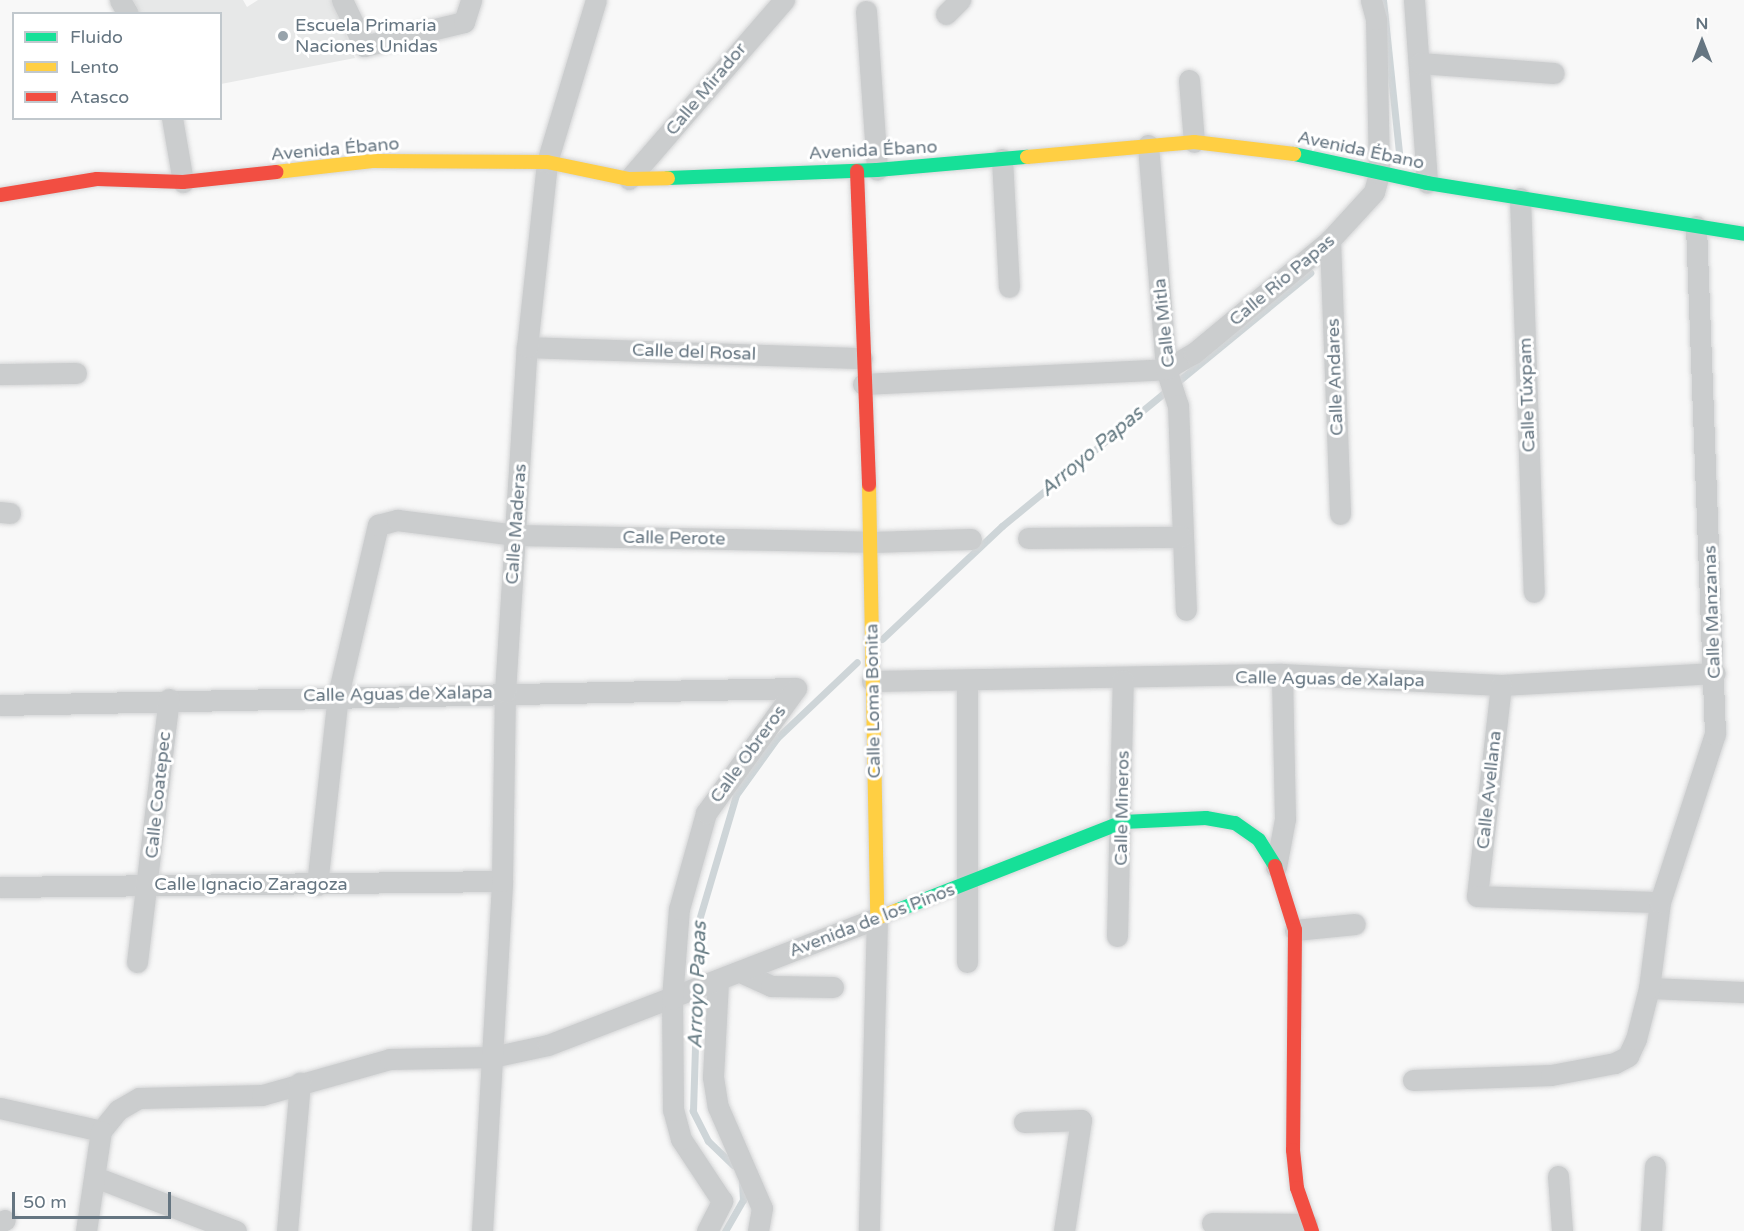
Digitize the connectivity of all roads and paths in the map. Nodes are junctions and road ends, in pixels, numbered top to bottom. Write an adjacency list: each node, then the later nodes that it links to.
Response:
1 (342, 0): 2 (street)
2 (471, 0)
3 (596, 0): 15 (street, Calle Maderas)
4 (784, 0): 18 (street, Calle Mirador)
5 (1371, 0): 17 (street)
6 (1414, 0): 8 (street)
7 (866, 11): 16 (street)
8 (1420, 63): 9 (street); 20 (street)
9 (1554, 73)
10 (1189, 80): 12 (street)
11 (172, 120): 19 (street)
12 (1194, 142): 13 (main road, Avenida Ébano); 17 (main road, Avenida Ébano)
13 (1148, 145): 14 (main road, Avenida Ébano); 31 (street, Calle Mitla)
14 (1002, 159): 16 (main road, Avenida Ébano); 26 (street)
15 (547, 162): 18 (main road, Avenida Ébano); 19 (main road, Avenida Ébano); 27 (street, Calle Maderas)
16 (867, 171): 18 (main road, Avenida Ébano); 28 (main road, Calle Loma Bonita)
17 (1379, 173): 20 (main road, Avenida Ébano); 25 (street, Calle Río Papas)
18 (629, 179)
19 (183, 182): 21 (main road, Avenida Ébano)
20 (1427, 183): 22 (main road, Avenida Ébano)
21 (0, 195)
22 (1520, 198): 23 (main road, Avenida Ébano); 39 (street, Calle Túxpam)
23 (1696, 226): 24 (main road, Avenida Ébano); 41 (street, Calle Manzanas)
24 (1744, 234)
25 (1330, 240): 31 (street, Calle Río Papas); 33 (street, Calle Andares)
26 (1009, 286)
27 (527, 347): 28 (street, Calle del Rosal); 34 (street, Calle Maderas)
28 (862, 358): 32 (main road, Calle Loma Bonita)
29 (0, 374): 30 (street)
30 (76, 374)
31 (1172, 381): 32 (street); 35 (street, Calle Mitla)
32 (863, 384): 38 (main road, Calle Loma Bonita)
33 (1340, 514)
34 (516, 535): 38 (street, Calle Perote); 48 (street, Calle Maderas); 49 (street, Calle Perote)
35 (1181, 537): 36 (street); 40 (street, Calle Mitla)
36 (1028, 538)
37 (971, 539): 38 (street, Calle Perote)
38 (871, 542): 45 (main road, Calle Loma Bonita)
39 (1534, 592)
40 (1186, 610)
41 (1715, 673): 46 (street, Calle Aguas de Xalapa); 59 (street, Calle Manzanas)
42 (1282, 674): 44 (street, Calle Aguas de Xalapa); 46 (street, Calle Aguas de Xalapa); 53 (street)
43 (967, 680): 44 (street, Calle Aguas de Xalapa); 45 (street, Calle Aguas de Xalapa); 55 (street)
44 (1123, 680): 52 (street, Calle Mineros)
45 (872, 681): 60 (main road, Calle Loma Bonita)
46 (1501, 685): 59 (street, Calle Avellana)
47 (796, 688): 48 (street, Calle Aguas de Xalapa); 71 (street, Calle Obreros)
48 (505, 692): 49 (street, Calle Aguas de Xalapa); 54 (street, Calle Maderas)
49 (338, 695): 50 (street, Calle Aguas de Xalapa); 57 (street)
50 (169, 699): 51 (street, Calle Aguas de Xalapa); 56 (street, Calle Coatepec)
51 (0, 705)
52 (1124, 822): 53 (main road, Avenida de los Pinos); 55 (main road, Avenida de los Pinos); 63 (street, Calle Mineros)
53 (1276, 867): 62 (main road, Avenida de los Pinos)
54 (502, 881): 57 (street, Calle Ignacio Zaragoza); 72 (street, Calle Maderas)
55 (966, 883): 60 (main road, Avenida de los Pinos); 65 (street)
56 (148, 885): 57 (street, Calle Ignacio Zaragoza); 58 (street, Calle Ignacio Zaragoza); 64 (street, Calle Coatepec)
57 (317, 885)
58 (0, 887)
59 (1660, 902): 69 (street, Calle Manzanas)
60 (877, 918): 66 (street, Avenida de los Pinos); 89 (street, Calle Loma Bonita)
61 (1355, 924): 62 (street)
62 (1295, 930): 82 (main road, Avenida de los Pinos)
63 (1117, 936)
64 (136, 962)
65 (967, 962)
66 (740, 972): 67 (street, Avenida de los Pinos); 68 (street)
67 (711, 983): 71 (street, Avenida de los Pinos); 88 (street)
68 (833, 987)
69 (1649, 988): 70 (street); 73 (street, Calle Manzanas)
70 (1744, 992)
71 (677, 996): 72 (street, Avenida de los Pinos); 87 (street, Calle Obreros)
72 (492, 1057): 74 (street, Avenida de los Pinos); 86 (street, Calle Maderas)
73 (1413, 1080)
74 (300, 1083): 77 (street, Avenida de los Pinos); 85 (street)
75 (0, 1108): 77 (street)
76 (1024, 1122): 90 (street)
77 (101, 1131): 80 (street)
78 (1655, 1166): 92 (street)
79 (1558, 1176): 91 (street)
80 (95, 1177): 83 (street); 84 (street)
81 (1212, 1223): 82 (street)
82 (1310, 1228)
83 (86, 1231)
84 (236, 1231)
85 (287, 1231)
86 (482, 1231)
87 (707, 1231)
88 (758, 1231)
89 (869, 1231)
90 (1064, 1231)
91 (1562, 1231)
92 (1651, 1231)

